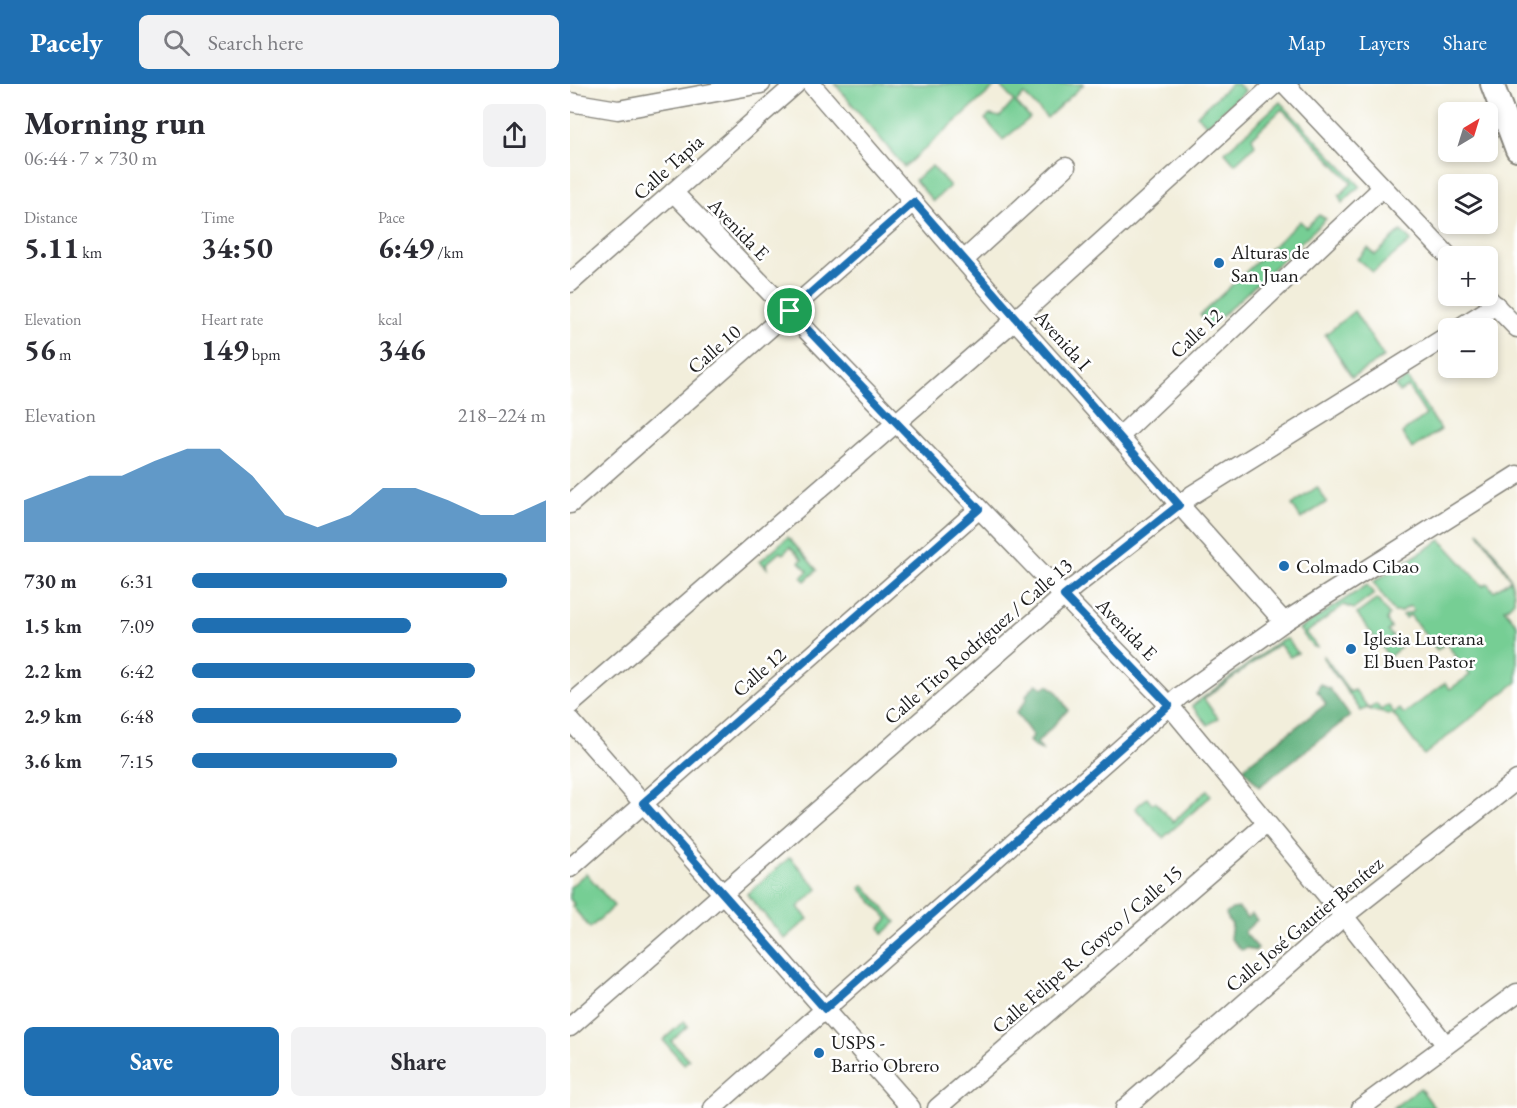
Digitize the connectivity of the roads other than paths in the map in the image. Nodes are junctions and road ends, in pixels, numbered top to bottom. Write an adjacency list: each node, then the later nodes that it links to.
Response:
1 (760, 84): 7 (street)
2 (795, 84): 11 (street, Calle Tapia)
3 (811, 84): 12 (street, Avenida I)
4 (1275, 84): 20 (street)
5 (1284, 84): 10 (street)
6 (1492, 84): 8 (street)
7 (570, 102)
8 (1517, 150)
9 (1066, 167): 14 (street)
10 (1382, 188): 13 (street); 24 (street, Calle 12)
11 (673, 192): 15 (street, Calle Tapia); 18 (street, Avenida E)
12 (914, 202): 14 (street, Avenida I); 18 (street, Calle 10)
13 (1438, 246)
14 (964, 260): 20 (street, Avenida I)
15 (570, 283)
16 (1484, 306): 19 (street)
17 (1497, 306): 21 (street)
18 (790, 311): 23 (street, Avenida E); 26 (street, Calle 10)
19 (1470, 318)
20 (1015, 320): 23 (street); 24 (street, Avenida I)
21 (1517, 328)
22 (1438, 341): 27 (street, Calle Tito Rodríguez / Calle 13)
23 (895, 421): 28 (street, Avenida E); 31 (street)
24 (1119, 437): 27 (street, Avenida I)
25 (1517, 475): 30 (street)
26 (570, 504)
27 (1179, 505): 29 (street, Calle Tito Rodríguez / Calle 13); 30 (street, Avenida I)
28 (979, 509): 29 (street, Avenida E); 35 (street, Calle 12)
29 (1064, 596): 32 (street, Avenida E); 38 (street, Calle Tito Rodríguez / Calle 13)
30 (1284, 622): 32 (street)
31 (570, 705)
32 (1169, 705): 36 (street, Avenida E); 41 (street)
33 (570, 720): 35 (street)
34 (1517, 780): 39 (street, Calle José Gautier Benítez)
35 (643, 803): 37 (street, Calle 12); 38 (street)
36 (1266, 824): 39 (street, Avenida E); 46 (street, Calle Felipe R. Goyco / Calle 15)
37 (570, 868)
38 (722, 894): 41 (street); 42 (street, Calle Tito Rodríguez / Calle 13)
39 (1344, 916): 43 (street, Avenida E); 47 (street, Calle José Gautier Benítez)
40 (1517, 993): 43 (street)
41 (825, 1009): 44 (street); 45 (street)
42 (570, 1027)
43 (1446, 1045): 48 (street)
44 (713, 1108)
45 (910, 1108)
46 (937, 1108)
47 (1125, 1108)
48 (1361, 1108)

